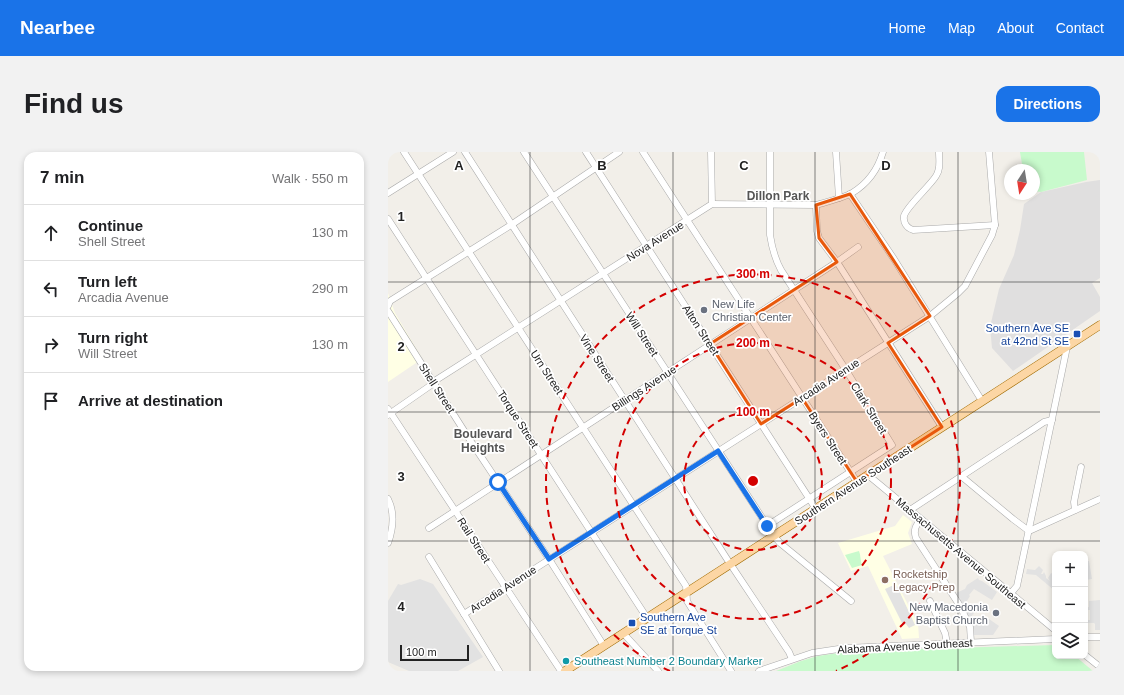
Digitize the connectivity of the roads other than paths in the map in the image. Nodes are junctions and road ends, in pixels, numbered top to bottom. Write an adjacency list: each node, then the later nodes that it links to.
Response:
1 (404, 152): 15 (street, Urn Street)
2 (454, 152): 15 (street)
3 (464, 152): 25 (street, Vine Street)
4 (524, 152): 18 (street, Will Street)
5 (586, 152): 14 (street, Alton Street)
6 (619, 152): 14 (street)
7 (644, 152): 24 (street, Byers Street)
8 (711, 152): 20 (street)
9 (770, 152): 21 (street, Clark Street)
10 (836, 152): 19 (street)
11 (883, 152): 17 (street)
12 (939, 152): 26 (street)
13 (989, 152): 26 (street, Arcadia Avenue)
14 (596, 167): 18 (street); 27 (street, Alton Street)
15 (418, 174): 16 (street); 29 (street, Urn Street)
16 (388, 193)
17 (850, 194): 19 (street); 37 (street)
18 (553, 196): 25 (street); 31 (street, Will Street)
19 (839, 198): 22 (street)
20 (712, 204): 21 (street); 24 (street, Nova Avenue)
21 (770, 204): 22 (street); 33 (street, Clark Street)
22 (816, 205): 30 (street)
23 (388, 219): 32 (street, Torque Street)
24 (687, 220): 27 (street, Nova Avenue); 38 (street, Byers Street)
25 (511, 225): 29 (street); 34 (street, Vine Street)
26 (995, 225): 37 (street, Arcadia Avenue)
27 (647, 246): 31 (street, Nova Avenue); 42 (street, Alton Street)
28 (858, 247): 30 (street, Billings Avenue)
29 (469, 252): 32 (street); 40 (street, Urn Street)
30 (837, 262): 33 (street, Billings Avenue); 41 (street)
31 (603, 274): 34 (street, Nova Avenue); 46 (street, Will Street)
32 (427, 278): 35 (street); 44 (street, Torque Street)
33 (794, 290): 38 (street, Billings Avenue); 45 (street, Clark Street)
34 (560, 301): 40 (street, Nova Avenue); 49 (street, Vine Street)
35 (388, 306)
36 (388, 311): 47 (street, Shell Street)
37 (930, 316): 41 (street, Arcadia Avenue); 50 (street)
38 (751, 318): 42 (street, Billings Avenue); 48 (street, Byers Street)
39 (1100, 325): 43 (main road, Southern Avenue Southeast)
40 (518, 328): 44 (street, Nova Avenue); 54 (street, Urn Street)
41 (888, 343): 45 (street, Arcadia Avenue); 55 (street)
42 (710, 344): 46 (street, Billings Avenue); 53 (street, Alton Street)
43 (1066, 347): 50 (main road, Southern Avenue Southeast); 52 (street)
44 (476, 354): 47 (street, Nova Avenue); 57 (street, Torque Street)
45 (846, 370): 48 (street, Arcadia Avenue); 59 (street, Clark Street)
46 (667, 372): 49 (street, Billings Avenue); 56 (street, Will Street)
47 (434, 382): 51 (street, Nova Avenue); 63 (street, Shell Street)
48 (802, 398): 53 (street, Arcadia Avenue); 59 (street, Byers Street)
49 (624, 400): 54 (street, Billings Avenue); 62 (street, Vine Street)
50 (982, 402): 55 (main road, Southern Avenue Southeast)
51 (389, 412): 70 (street, Rail Street)
52 (1052, 420): 61 (street); 76 (street)
53 (761, 424): 56 (street, Arcadia Avenue); 65 (street, Alton Street)
54 (582, 427): 57 (street, Billings Avenue); 68 (street, Urn Street)
55 (942, 427): 60 (main road, Southern Avenue Southeast)
56 (718, 451): 62 (street, Arcadia Avenue); 74 (street, Will Street)
57 (541, 454): 63 (street, Billings Avenue); 77 (street, Torque Street)
58 (1081, 467): 72 (street)
59 (850, 472): 64 (street, Byers Street); 65 (street)
60 (868, 475): 64 (main road, Southern Avenue Southeast); 71 (street, Massachusetts Avenue Southeast)
61 (961, 476): 71 (street); 76 (street)
62 (675, 479): 68 (street, Arcadia Avenue); 82 (street, Vine Street)
63 (498, 482): 70 (street, Billings Avenue); 81 (street, Shell Street)
64 (857, 482): 69 (main road, Southern Avenue Southeast)
65 (810, 498): 69 (street, Alton Street); 74 (street)
66 (388, 499): 79 (street)
67 (1100, 499): 72 (street)
68 (633, 506): 77 (street, Arcadia Avenue); 84 (street, Urn Street)
69 (816, 509): 78 (main road, Southern Avenue Southeast)
70 (454, 510): 75 (street, Billings Avenue); 83 (street, Rail Street)
71 (910, 510): 73 (street, Massachusetts Avenue Southeast)
72 (1075, 510): 76 (street)
73 (921, 520): 85 (street, Massachusetts Avenue Southeast); 95 (street)
74 (767, 526): 78 (street, Will Street)
75 (429, 528)
76 (1029, 531): 85 (street)
77 (592, 532): 81 (street, Arcadia Avenue); 89 (street, Torque Street)
78 (774, 536): 82 (main road, Southern Avenue Southeast); 86 (street, Will Street)
79 (388, 543)
80 (429, 557): 88 (street)
81 (549, 559): 83 (street, Arcadia Avenue); 97 (street, Shell Street)
82 (730, 564): 84 (main road, Southern Avenue Southeast); 99 (street, Vine Street)
83 (506, 588): 88 (street, Arcadia Avenue); 103 (street, Rail Street)
84 (686, 593): 89 (main road, Southern Avenue Southeast); 106 (street, Urn Street)
85 (1010, 593): 90 (street, Massachusetts Avenue Southeast)
86 (851, 601)
87 (930, 601): 96 (street)
88 (464, 614): 102 (street)
89 (647, 618): 91 (main road, Southern Avenue Southeast)
90 (1052, 628)
91 (624, 633): 97 (main road, Southern Avenue Southeast); 105 (street)
92 (1100, 637): 93 (street)
93 (1088, 638)
94 (1052, 639): 95 (street, Alabama Avenue Southeast)
95 (971, 642): 96 (street, Alabama Avenue Southeast)
96 (947, 643): 99 (street, Alabama Avenue Southeast)
97 (604, 646): 104 (main road, Southern Avenue Southeast)
98 (1088, 658): 100 (street)
99 (792, 659): 101 (street, Alabama Avenue Southeast)
100 (1100, 668)
101 (768, 669): 107 (street, Alabama Avenue Southeast)
102 (499, 671)
103 (561, 671)
104 (565, 671)
105 (658, 671)
106 (731, 671)
107 (758, 671)

